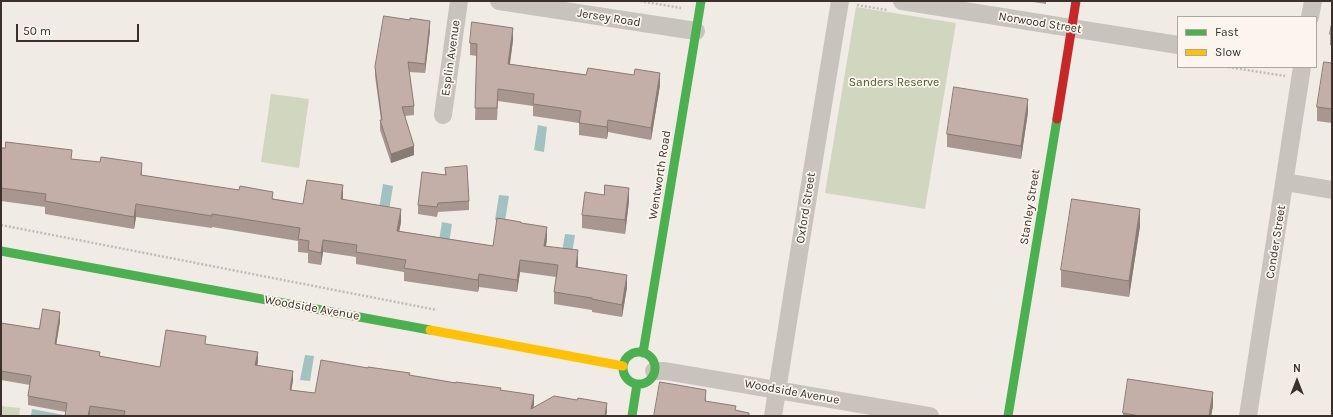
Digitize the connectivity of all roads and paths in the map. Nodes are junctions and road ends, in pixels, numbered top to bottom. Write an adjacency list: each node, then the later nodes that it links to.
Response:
1 (459, 1): 17 (street, Esplin Avenue)
2 (499, 1): 12 (street, Jersey Road)
3 (640, 1): 9 (path)
4 (701, 1): 12 (street, Wentworth Road)
5 (1076, 1): 11 (street, Stanley Street)
6 (1313, 1): 10 (street)
7 (846, 3): 8 (path); 27 (street, Oxford Street)
8 (897, 6): 11 (street, Norwood Street)
9 (683, 8)
10 (1310, 16)
11 (1072, 28): 13 (street, Norwood Street); 31 (street, Stanley Street)
12 (696, 31): 23 (street, Wentworth Road)
13 (1177, 45)
14 (1234, 68): 16 (path)
15 (1302, 68): 18 (street, Conder Street)
16 (1286, 77)
17 (443, 115)
18 (1285, 182): 19 (street); 32 (street, Conder Street)
19 (1332, 190)
20 (1, 225): 22 (path)
21 (1, 251): 24 (street, Woodside Avenue)
22 (444, 312)
23 (643, 352): 24 (street); 25 (street)
24 (623, 366): 26 (street)
25 (654, 371): 26 (street); 27 (street, Woodside Avenue)
26 (638, 384): 28 (street)
27 (778, 389): 29 (street, Oxford Street); 30 (street, Woodside Avenue)
28 (632, 416)
29 (773, 416)
30 (930, 416)
31 (1008, 416)
32 (1248, 416)

